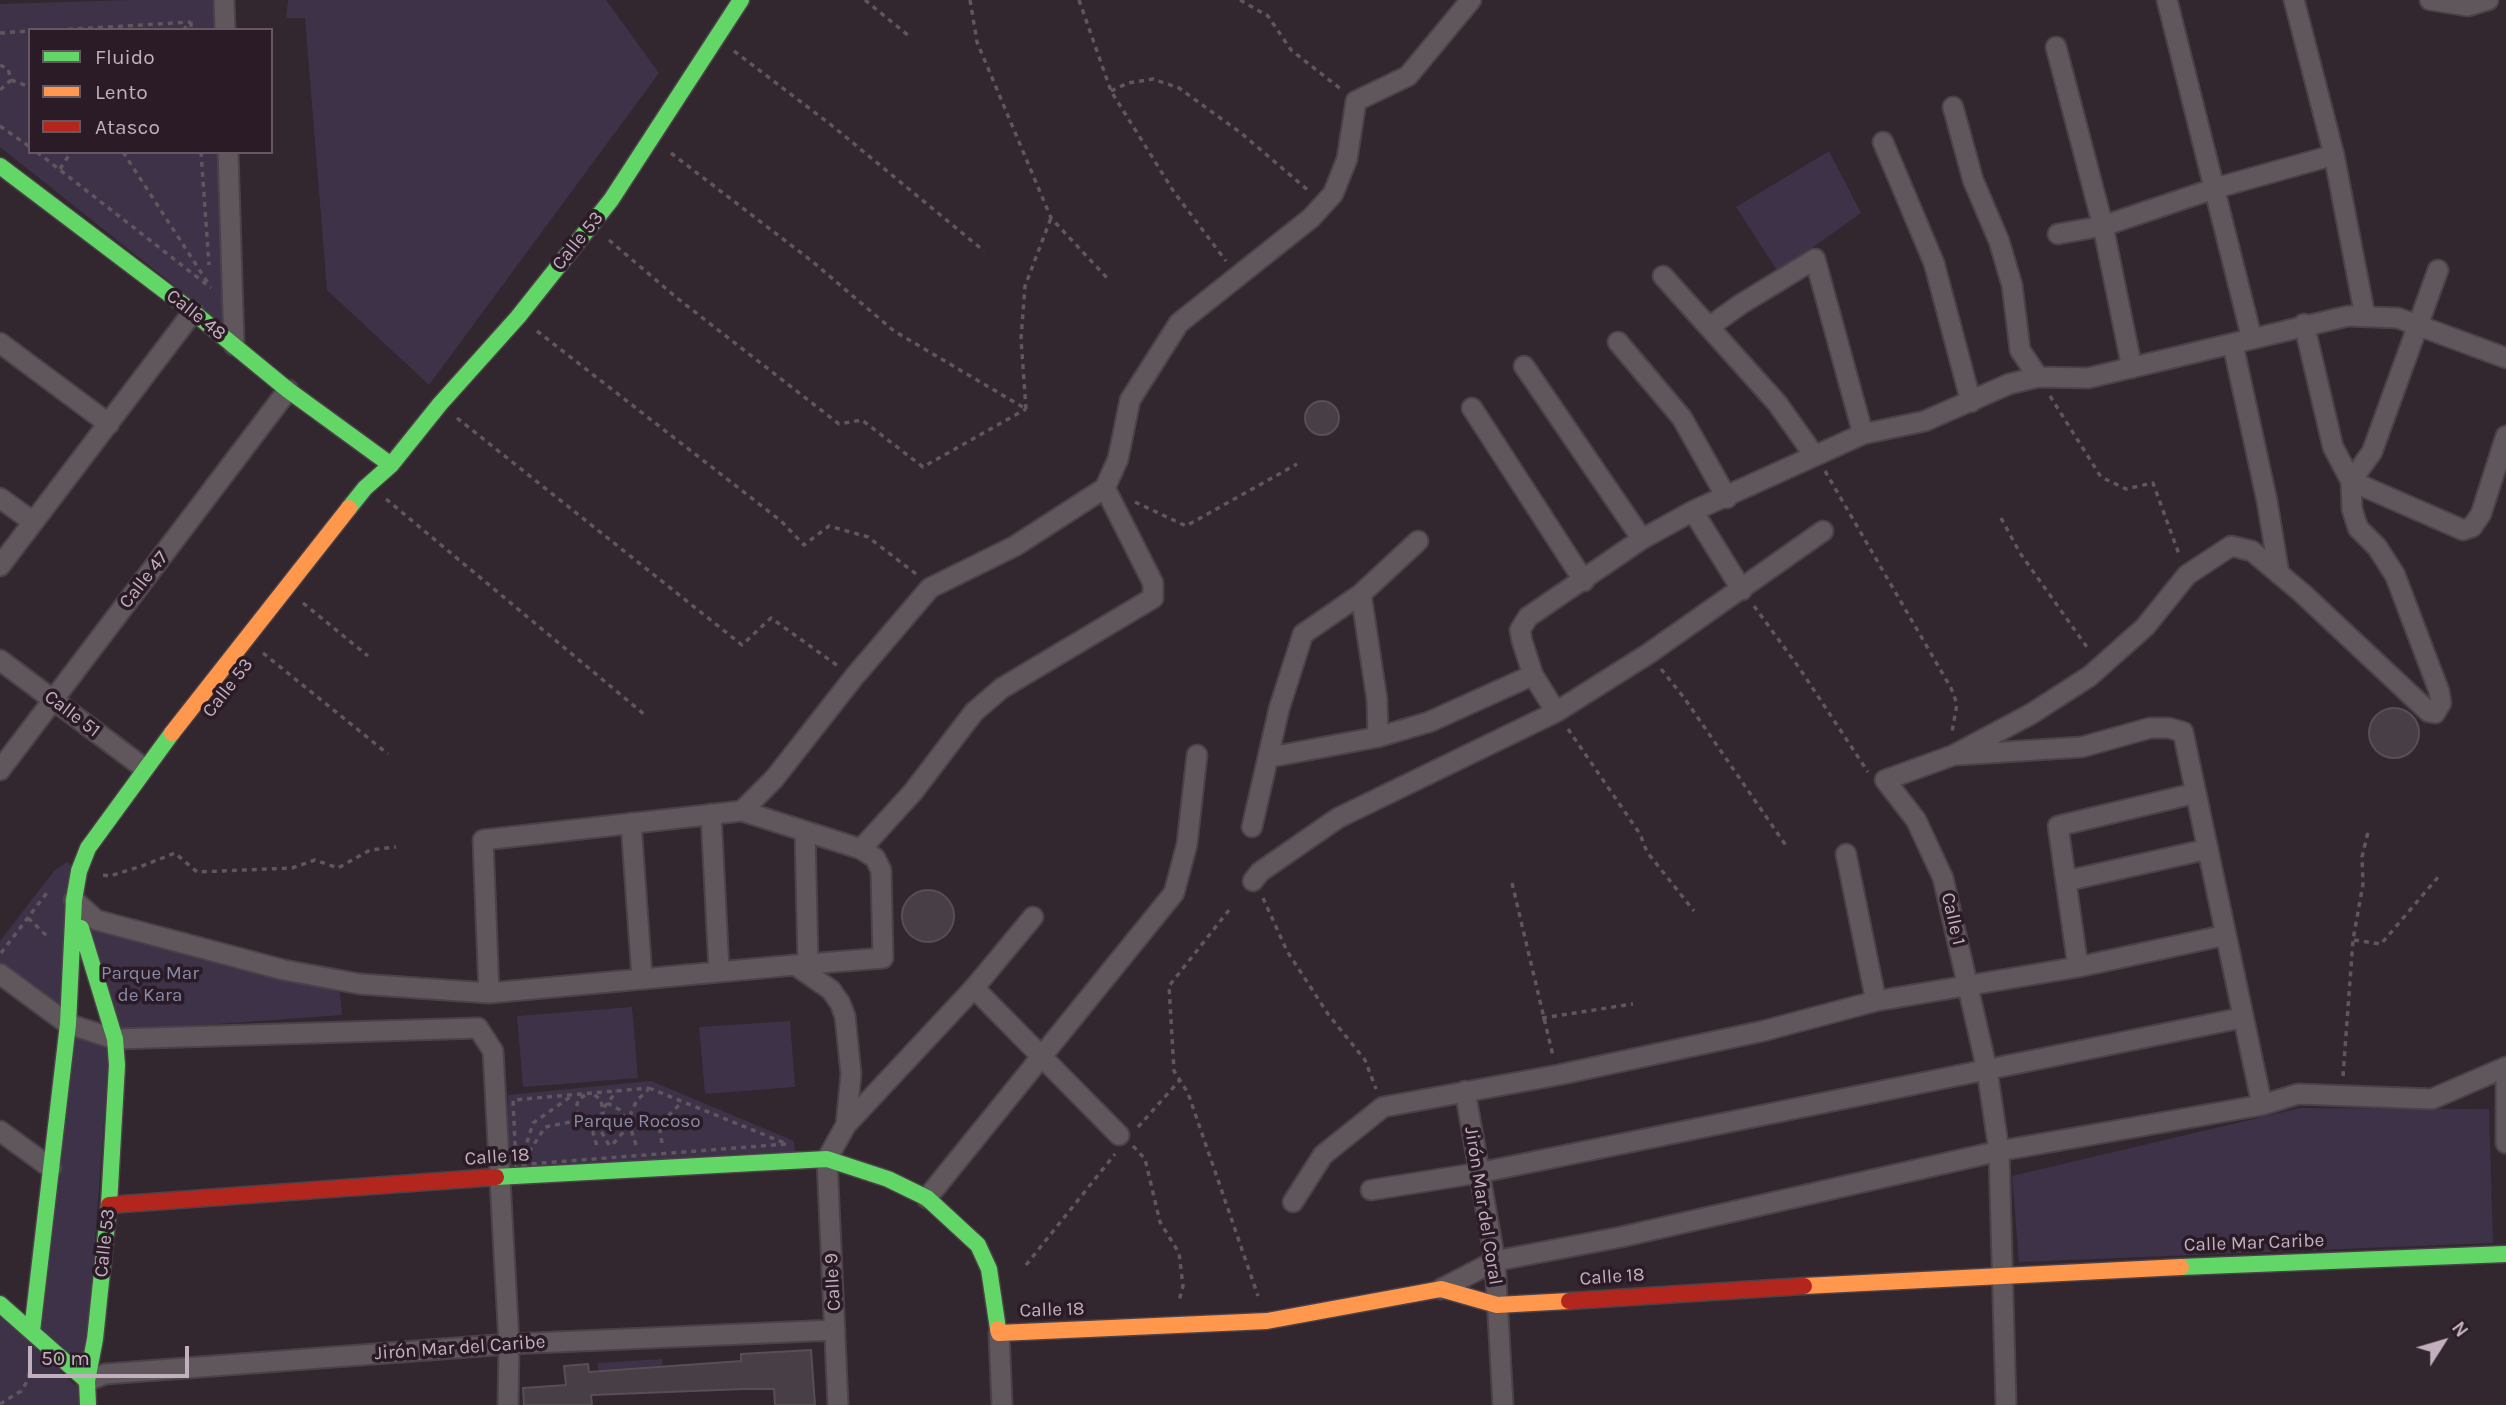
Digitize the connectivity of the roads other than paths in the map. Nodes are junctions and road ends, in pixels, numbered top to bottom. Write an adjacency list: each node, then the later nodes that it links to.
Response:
1 (224, 0): 8 (street)
2 (741, 0): 41 (street, Calle 53)
3 (1471, 0): 43 (street)
4 (2167, 0): 15 (street)
5 (2294, 0): 13 (street)
6 (2430, 0): 7 (street)
7 (2488, 0)
8 (225, 28)
9 (2056, 47): 16 (street)
10 (1953, 107): 33 (street)
11 (1883, 142): 35 (street)
12 (228, 154): 28 (street)
13 (2334, 155): 15 (street); 21 (street)
14 (0, 166): 20 (street, Calle 48)
15 (2216, 188): 16 (street); 25 (street)
16 (2103, 226): 17 (street); 32 (street)
17 (2058, 234)
18 (2438, 270): 23 (street)
19 (1663, 276): 24 (street)
20 (193, 312): 28 (street, Calle 48); 37 (street)
21 (2365, 316): 22 (street); 23 (street)
22 (2304, 324): 25 (street); 42 (street)
23 (2420, 325): 30 (street); 42 (street)
24 (1709, 327): 38 (street); 40 (street)
25 (2252, 339): 29 (street)
26 (1618, 342): 45 (street)
27 (0, 343): 37 (street)
28 (234, 345): 34 (street, Calle 48)
29 (2233, 345): 32 (street); 52 (street)
30 (2506, 358)
31 (1524, 366): 49 (street)
32 (2132, 368): 33 (street)
33 (2038, 377): 35 (street)
34 (288, 390): 41 (street, Calle 48); 58 (street, Calle 47)
35 (1970, 402): 38 (street)
36 (1472, 408): 53 (street)
37 (109, 424): 47 (street)
38 (1863, 434): 40 (street)
39 (2506, 436): 42 (street)
40 (1814, 455): 45 (street)
41 (391, 465): 64 (street, Calle 53); 75 (street, Calle 53)
42 (2351, 481): 52 (street)
43 (1105, 488): 67 (street); 72 (street)
44 (0, 498): 47 (street)
45 (1727, 498): 46 (street)
46 (1693, 511): 49 (street); 54 (street)
47 (32, 521): 51 (street)
48 (1823, 531): 54 (street)
49 (1642, 539): 53 (street)
50 (1418, 541): 55 (street)
51 (0, 566)
52 (2279, 574): 62 (street)
53 (1584, 581): 57 (street)
54 (1742, 590): 59 (street)
55 (1361, 594): 60 (street); 63 (street)
56 (0, 660): 58 (street, Calle 51)
57 (1533, 675): 59 (street); 60 (street)
58 (52, 699): 64 (street, Calle 51); 65 (street, Calle 47)
59 (1556, 712): 76 (street)
60 (1378, 737): 63 (street)
61 (1197, 755): 93 (street)
62 (1954, 755): 66 (street); 86 (street, Calle 1)
63 (1270, 757): 70 (street)
64 (144, 768): 75 (street, Calle 53)
65 (0, 770)
66 (2196, 793): 73 (street); 77 (street)
67 (741, 811): 68 (street); 71 (street)
68 (711, 814): 69 (street); 83 (street)
69 (631, 823): 85 (street); 88 (street)
70 (1252, 827)
71 (805, 831): 72 (street); 81 (street)
72 (861, 849): 81 (street)
73 (2208, 849): 77 (street); 80 (street)
74 (1846, 854): 89 (street)
75 (79, 871): 78 (street, Calle 53)
76 (1253, 881)
77 (2066, 881): 82 (street)
78 (74, 900): 88 (street); 91 (street, Calle 53); 92 (street, Calle 53)
79 (1033, 916): 87 (street)
80 (2226, 935): 82 (street); 90 (street)
81 (802, 965): 83 (street); 99 (street)
82 (2078, 967): 86 (street)
83 (719, 970): 85 (street)
84 (0, 974): 91 (street)
85 (642, 977): 88 (street)
86 (1969, 987): 89 (street); 95 (street, Calle 1)
87 (974, 988): 93 (street); 99 (street)
88 (489, 993)
89 (1876, 1001): 97 (street)
90 (2241, 1018): 95 (street); 98 (street)
91 (68, 1024): 92 (street); 105 (street, Calle 53)
92 (115, 1039): 107 (street); 111 (street, Calle 53)
93 (1041, 1055): 101 (street); 109 (street)
94 (2506, 1067): 98 (street)
95 (1987, 1070): 103 (street, Calle 1); 106 (street)
96 (2506, 1080): 102 (street)
97 (1465, 1091): 106 (street, Jirón Mar del Coral); 110 (street)
98 (2262, 1105): 103 (street)
99 (845, 1125): 104 (street)
100 (0, 1131): 105 (street)
101 (1125, 1138)
102 (2506, 1143)
103 (1998, 1151): 113 (street); 114 (street, Calle 1)
104 (827, 1159): 107 (street, Calle 18); 109 (street, Calle 18); 118 (street, Calle 9)
105 (51, 1168): 119 (street, Calle 53)
106 (1478, 1172): 108 (street); 113 (street, Jirón Mar del Coral)
107 (502, 1177): 111 (street, Calle 18); 121 (street)
108 (1371, 1190)
109 (927, 1198): 120 (street, Calle 18)
110 (1293, 1202)
111 (108, 1205): 122 (street, Calle 53)
112 (2506, 1254): 114 (street, Calle Mar Caribe)
113 (1495, 1261): 115 (street); 117 (street, Jirón Mar del Coral)
114 (2003, 1273): 117 (street, Calle 18); 128 (street, Calle 1)
115 (1441, 1289): 117 (street, Calle 18); 120 (street, Calle 18)
116 (0, 1304): 119 (street)
117 (1497, 1305): 127 (street, Jirón Mar del Coral)
118 (835, 1330): 121 (street, Jirón Mar del Caribe); 125 (street, Calle 9)
119 (32, 1331): 122 (street)
120 (999, 1333): 126 (street)
121 (509, 1344): 122 (street, Jirón Mar del Caribe); 124 (street)
122 (87, 1381): 123 (street, Calle 53)
123 (88, 1405)
124 (508, 1405)
125 (838, 1405)
126 (1002, 1405)
127 (1503, 1405)
128 (2006, 1405)

